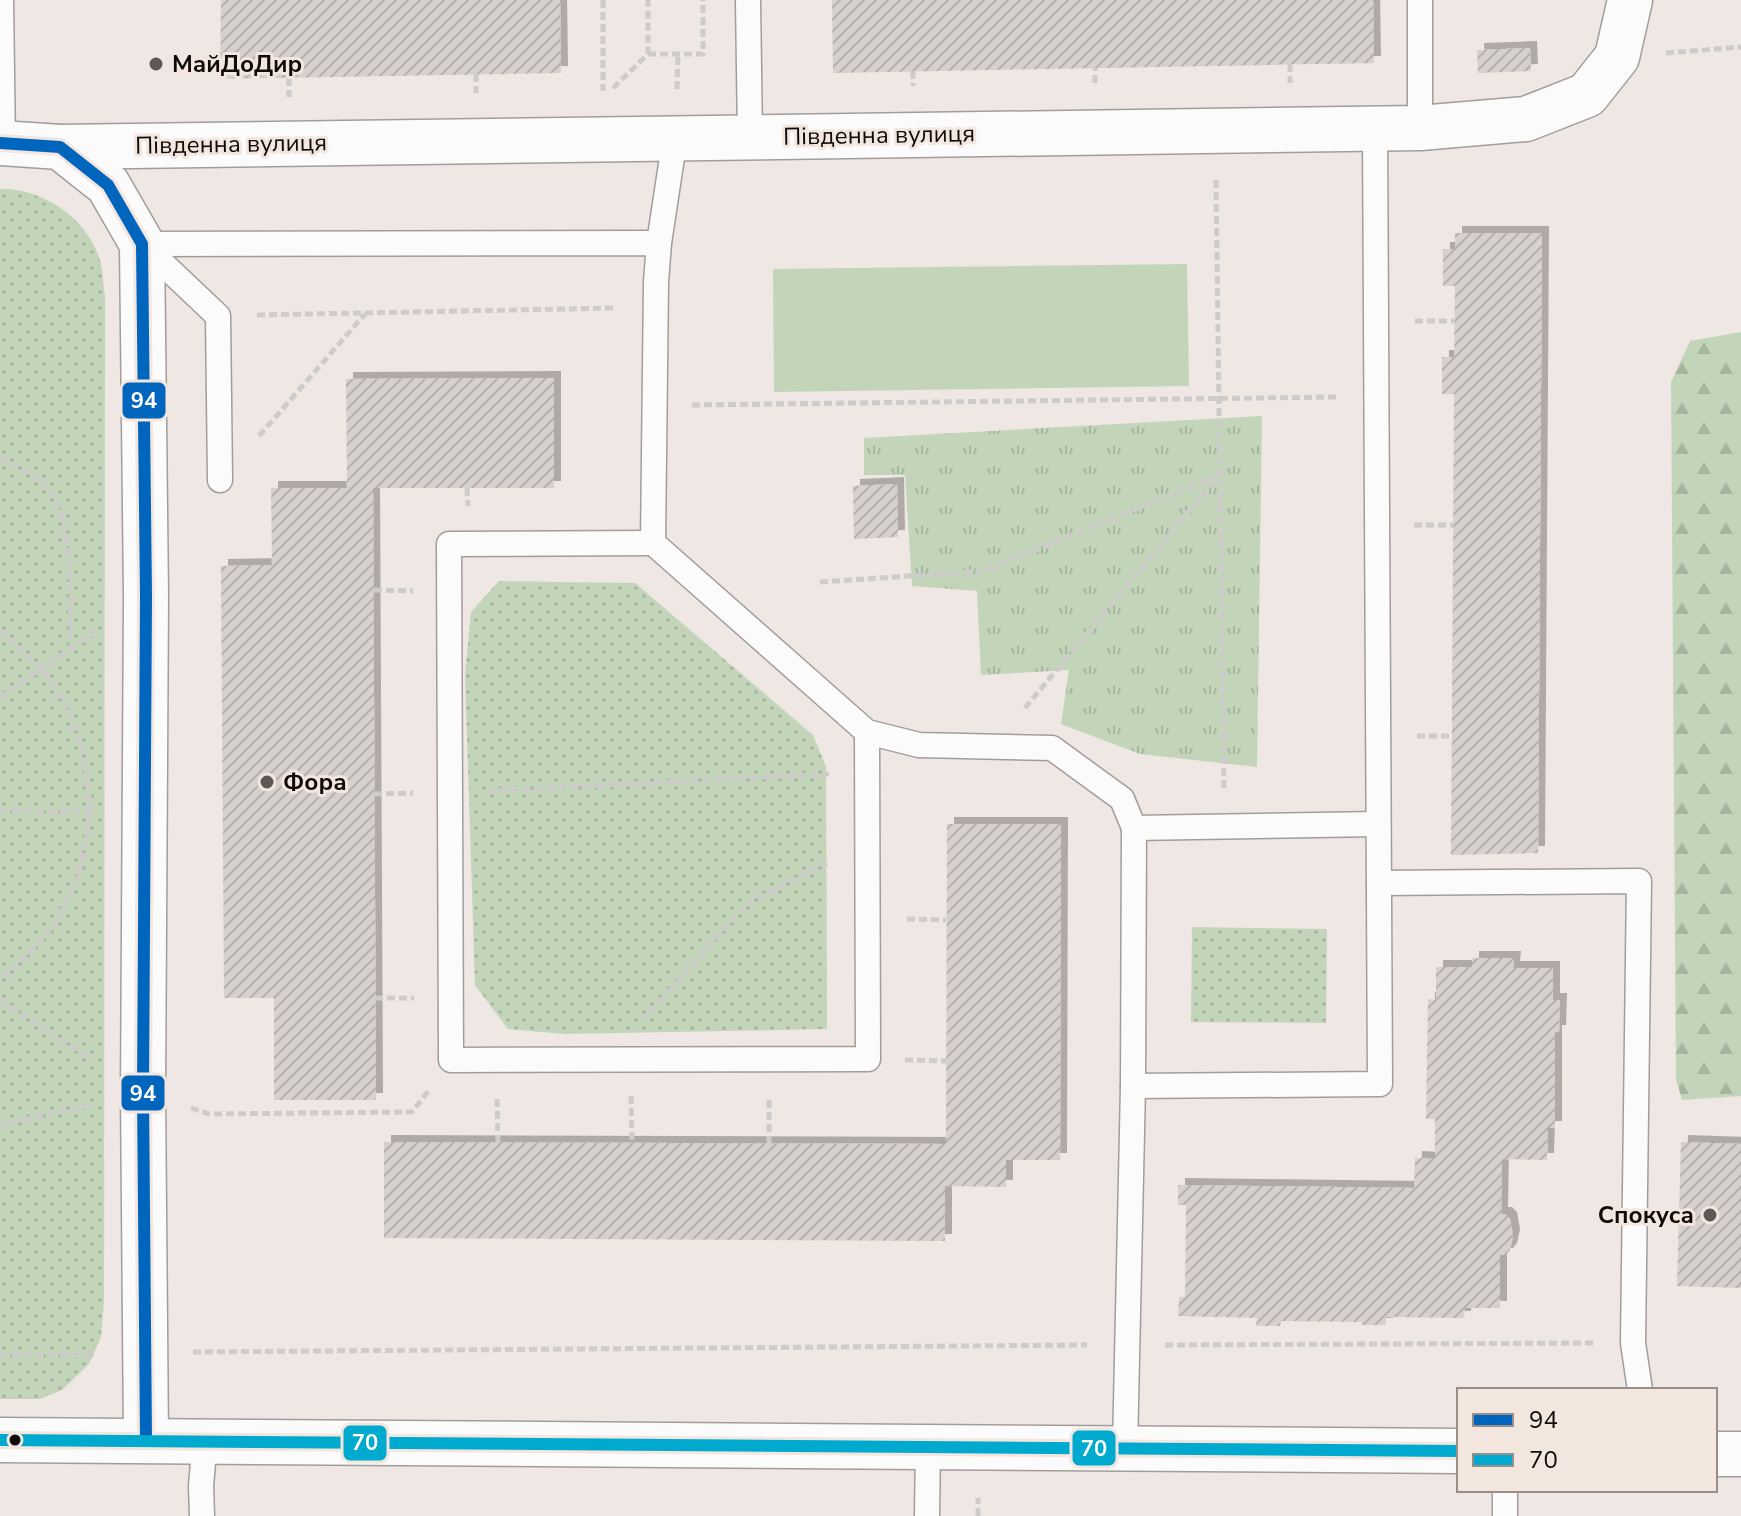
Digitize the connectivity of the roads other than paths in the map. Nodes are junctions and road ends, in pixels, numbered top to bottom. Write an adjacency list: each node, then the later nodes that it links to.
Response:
1 (1, 0): 9 (lane)
2 (748, 0): 7 (lane)
3 (1420, 0): 6 (lane)
4 (1630, 0): 6 (street, Південна вулиця)
5 (1375, 128): 6 (street, Південна вулиця); 7 (street, Південна вулиця); 16 (lane)
6 (1420, 128)
7 (750, 137): 8 (street, Південна вулиця)
8 (675, 138): 10 (street, Південна вулиця); 11 (lane)
9 (2, 144): 10 (street, Південна вулиця)
10 (60, 147): 12 (street)
11 (659, 243): 12 (lane); 14 (lane)
12 (142, 244): 13 (lane); 21 (street)
13 (220, 480)
14 (653, 543): 15 (lane); 15 (lane)
15 (867, 732): 17 (lane)
16 (1378, 824): 17 (lane); 18 (lane)
17 (1134, 828): 19 (lane)
18 (1379, 883): 19 (lane); 20 (lane)
19 (1133, 1086): 25 (lane)
20 (1640, 1388)
21 (146, 1439): 22 (street); 23 (street)
22 (0, 1440)
23 (205, 1440): 24 (street); 30 (lane)
24 (928, 1446): 25 (street); 31 (lane)
25 (1125, 1449): 26 (street)
26 (1457, 1451)
27 (1717, 1454): 28 (street)
28 (1741, 1454)
29 (1505, 1492): 32 (lane)
30 (202, 1516)
31 (927, 1516)
32 (1505, 1516)

